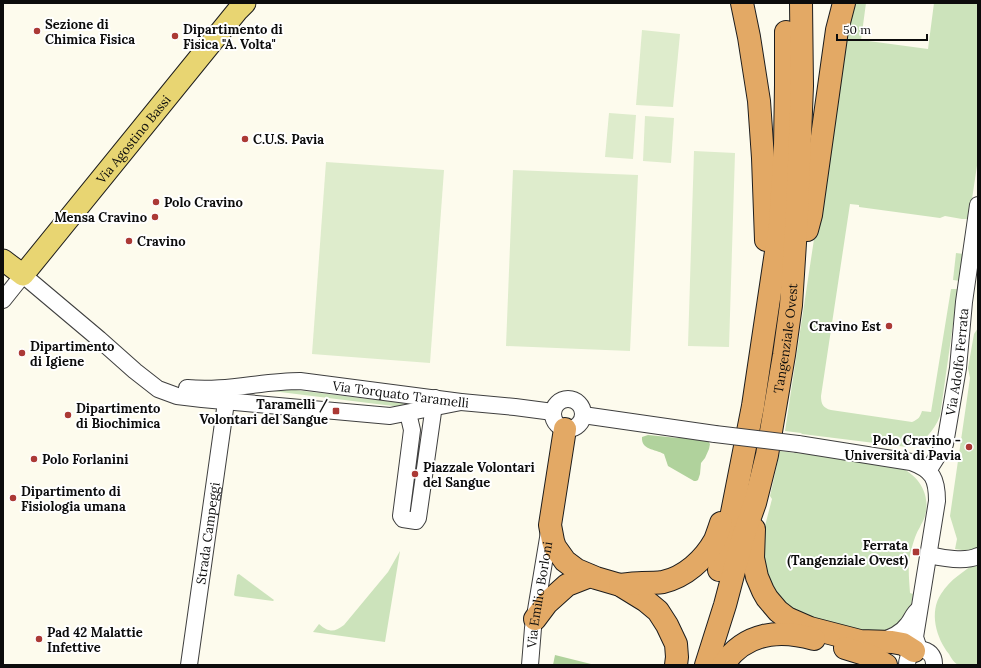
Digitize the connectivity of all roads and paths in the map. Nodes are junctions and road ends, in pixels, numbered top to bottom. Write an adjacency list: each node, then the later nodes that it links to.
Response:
1 (245, 3): 8 (main road, Via Agostino Bassi)
2 (742, 3): 11 (highway)
3 (786, 3): 11 (highway, Tangenziale Ovest)
4 (801, 3): 10 (highway, Tangenziale Ovest)
5 (844, 3): 10 (highway)
6 (978, 205): 20 (street, Via Adolfo Ferrata)
7 (3, 260): 8 (main road, Via Torquato Taramelli)
8 (23, 275): 9 (street); 12 (street, Via Torquato Taramelli)
9 (3, 300)
10 (791, 306): 22 (highway, Tangenziale Ovest)
11 (765, 328): 21 (highway, Tangenziale Ovest)
12 (127, 364): 13 (street, Via Torquato Taramelli); 14 (street, Via Torquato Taramelli)
13 (255, 384): 15 (street, Via Torquato Taramelli); 16 (street)
14 (226, 402): 16 (street, Via Torquato Taramelli); 32 (street, Strada Campeggi)
15 (435, 403): 17 (street, Via Torquato Taramelli); 17 (street); 19 (street, Via Torquato Taramelli)
16 (258, 404): 17 (street, Via Torquato Taramelli)
17 (408, 413)
18 (583, 415): 19 (street); 19 (street); 20 (street, bridge)
19 (559, 420): 23 (highway)
20 (928, 471): 24 (street)
21 (738, 483): 27 (highway); 35 (highway, Tangenziale Ovest)
22 (755, 503): 30 (highway); 36 (highway, Tangenziale Ovest)
23 (550, 525): 26 (highway); 29 (street, Via Emilio Borloni)
24 (929, 555): 25 (street); 28 (street)
25 (978, 556)
26 (590, 576): 27 (highway); 29 (highway)
27 (620, 585): 34 (highway)
28 (920, 608): 30 (street); 31 (street)
29 (535, 619): 33 (street, Via Emilio Borloni)
30 (878, 642): 31 (highway)
31 (913, 655): 39 (street)
32 (189, 665)
33 (530, 665)
34 (676, 665)
35 (690, 665)
36 (706, 665)
37 (723, 665): 38 (highway)
38 (886, 665)
39 (934, 665)

